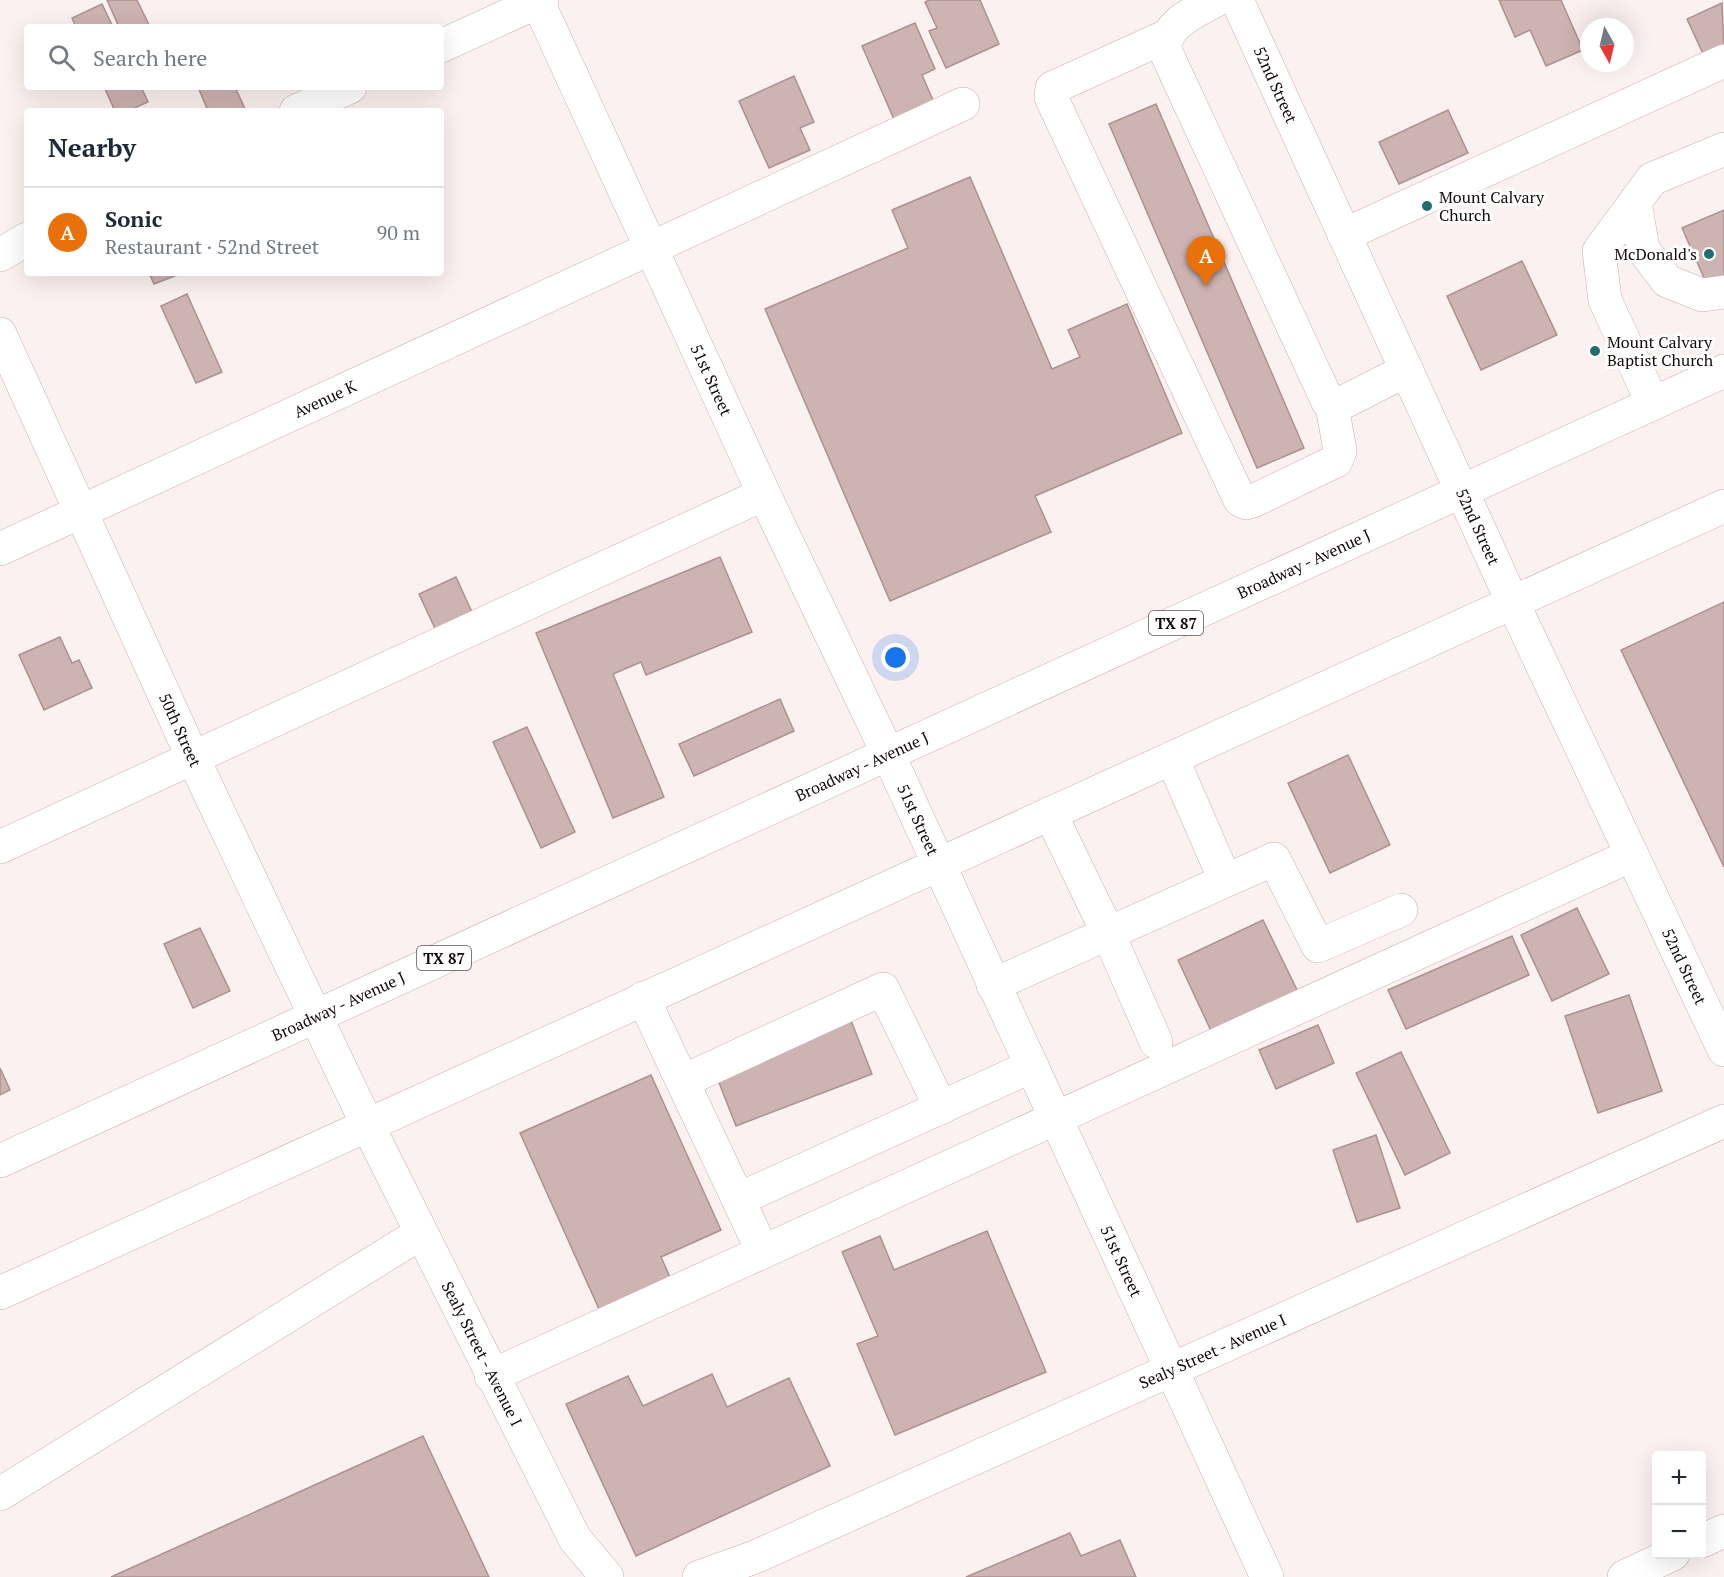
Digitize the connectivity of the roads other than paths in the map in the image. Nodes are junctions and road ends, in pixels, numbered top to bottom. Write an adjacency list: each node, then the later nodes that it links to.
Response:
1 (1216, 0): 4 (street)
2 (1237, 0): 12 (street, 52nd Street)
3 (539, 1): 5 (street); 14 (street, 51st Street)
4 (1167, 36): 21 (street); 21 (street)
5 (444, 45)
6 (1724, 61): 12 (street)
7 (343, 90): 9 (street)
8 (963, 104): 14 (street, Avenue K)
9 (303, 108)
10 (1724, 149): 11 (street)
11 (1635, 202): 16 (street); 20 (street)
12 (1344, 235): 18 (street, 52nd Street)
13 (24, 241): 15 (street)
14 (652, 250): 23 (street, 51st Street); 25 (street, Avenue K)
15 (0, 255)
16 (1724, 292)
17 (0, 334): 25 (street, 50th Street)
18 (1407, 370): 21 (street); 22 (street, 52nd Street)
19 (1724, 371): 20 (street, Broadway - Avenue J / TX 87)
20 (1653, 404): 22 (street, Broadway - Avenue J / TX 87)
21 (1332, 405)
22 (1464, 490): 27 (street, 52nd Street); 28 (street, Broadway - Avenue J / TX 87)
23 (764, 494): 28 (street, 51st Street); 29 (street)
24 (1724, 506): 27 (street)
25 (81, 512): 26 (street, Avenue K); 29 (street, 50th Street)
26 (0, 549)
27 (1513, 603): 30 (street); 33 (street, 52nd Street)
28 (889, 756): 34 (street, 51st Street); 40 (street, Broadway - Avenue J / TX 87)
29 (193, 758): 32 (street); 40 (street, 50th Street)
30 (1172, 758): 31 (street); 35 (street)
31 (1050, 813): 34 (street); 37 (street)
32 (0, 847)
33 (1632, 855): 42 (street, 52nd Street); 46 (street)
34 (937, 864): 38 (street, 51st Street); 39 (street)
35 (1225, 880): 36 (street); 37 (street)
36 (1401, 910)
37 (1108, 933): 38 (street); 41 (street)
38 (993, 985): 43 (street, 51st Street)
39 (643, 998): 44 (street); 48 (street)
40 (316, 1016): 48 (street, 50th Street); 49 (street, Broadway - Avenue J / TX 87)
41 (1156, 1042)
42 (1724, 1050)
43 (1032, 1066): 45 (street); 46 (street, 51st Street)
44 (682, 1081): 45 (street); 50 (street)
45 (941, 1108): 50 (street)
46 (1056, 1118): 52 (street); 54 (street, 51st Street)
47 (1724, 1121): 54 (street, Sealy Street - Avenue I)
48 (367, 1124): 51 (street, Sealy Street - Avenue I); 53 (street)
49 (0, 1161)
50 (739, 1199): 52 (street)
51 (421, 1233): 55 (street, Sealy Street - Avenue I); 56 (street)
52 (763, 1252): 55 (street)
53 (0, 1293)
54 (1172, 1367): 61 (street, Sealy Street - Avenue I); 62 (street, 51st Street)
55 (491, 1376): 60 (street, Sealy Street - Avenue I)
56 (0, 1494)
57 (1724, 1531): 58 (street)
58 (1706, 1539)
59 (1662, 1559): 63 (street)
60 (607, 1577)
61 (699, 1577)
62 (1268, 1577)
63 (1624, 1577)

